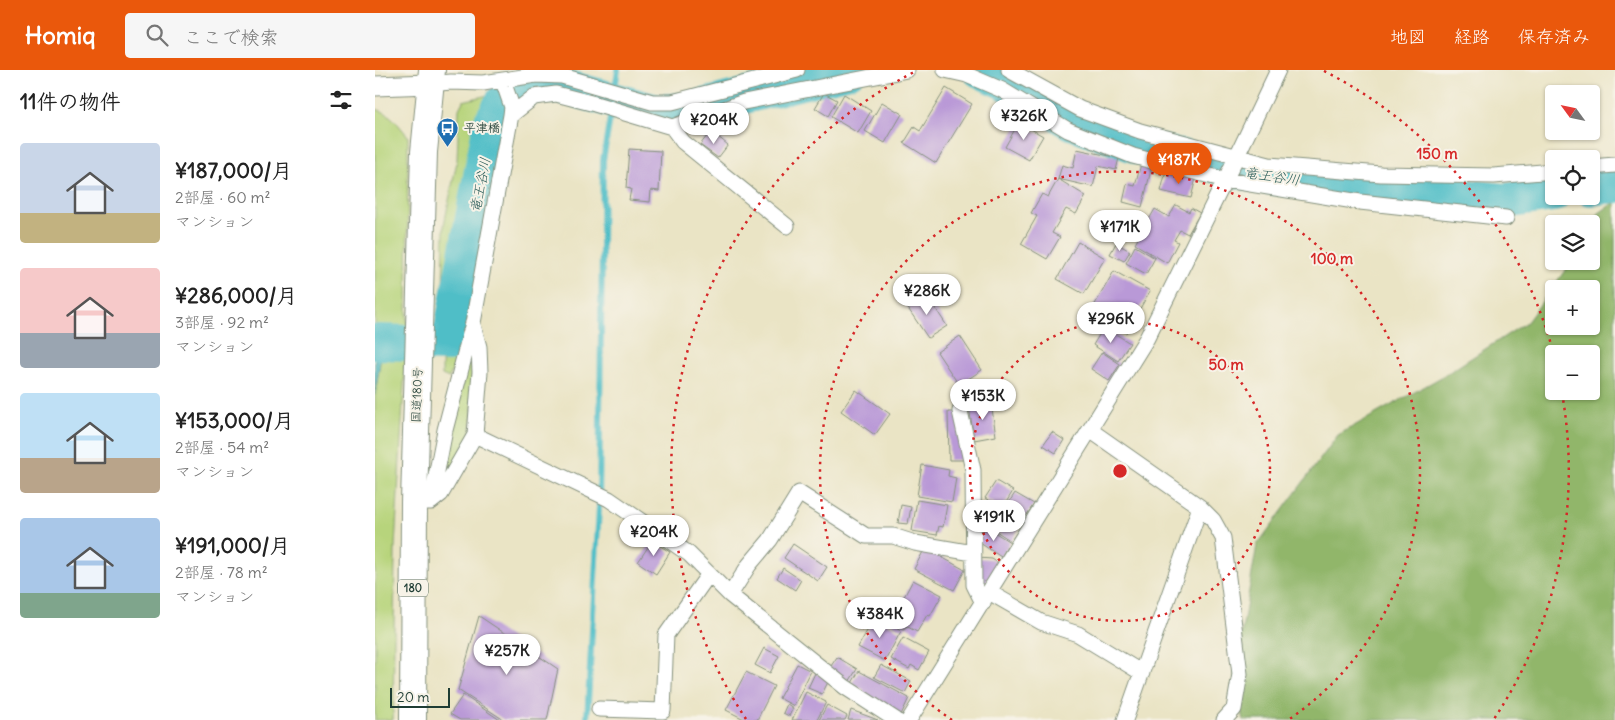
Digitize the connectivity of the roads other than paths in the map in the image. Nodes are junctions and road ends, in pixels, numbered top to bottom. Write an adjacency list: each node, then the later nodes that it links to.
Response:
1 (797, 70): 7 (street)
2 (907, 70): 10 (street)
3 (945, 70): 13 (street)
4 (1278, 70): 13 (street)
5 (1014, 71): 13 (street)
6 (431, 77): 7 (street); 8 (street); 21 (highway, 国道180号 / 180)
7 (504, 84): 9 (street)
8 (379, 86)
9 (511, 111): 10 (street); 17 (street)
10 (672, 127): 16 (street)
11 (1615, 165): 12 (street)
12 (1600, 166)
13 (1231, 169): 14 (street); 15 (street); 19 (street)
14 (1545, 172)
15 (1505, 218)
16 (787, 226)
17 (473, 324): 20 (street); 21 (street)
18 (960, 411): 23 (street)
19 (1090, 430): 22 (street); 26 (street)
20 (475, 435): 21 (street); 24 (street)
21 (422, 502): 29 (highway, 国道180号 / 180)
22 (1200, 507): 27 (street); 33 (street)
23 (973, 553): 25 (street); 26 (street)
24 (709, 574): 25 (street); 28 (street)
25 (730, 595): 30 (street)
26 (986, 597): 27 (street); 31 (street)
27 (1142, 673): 32 (street)
28 (599, 709)
29 (413, 720)
30 (896, 720)
31 (909, 720)
32 (1125, 720)
33 (1225, 720)

